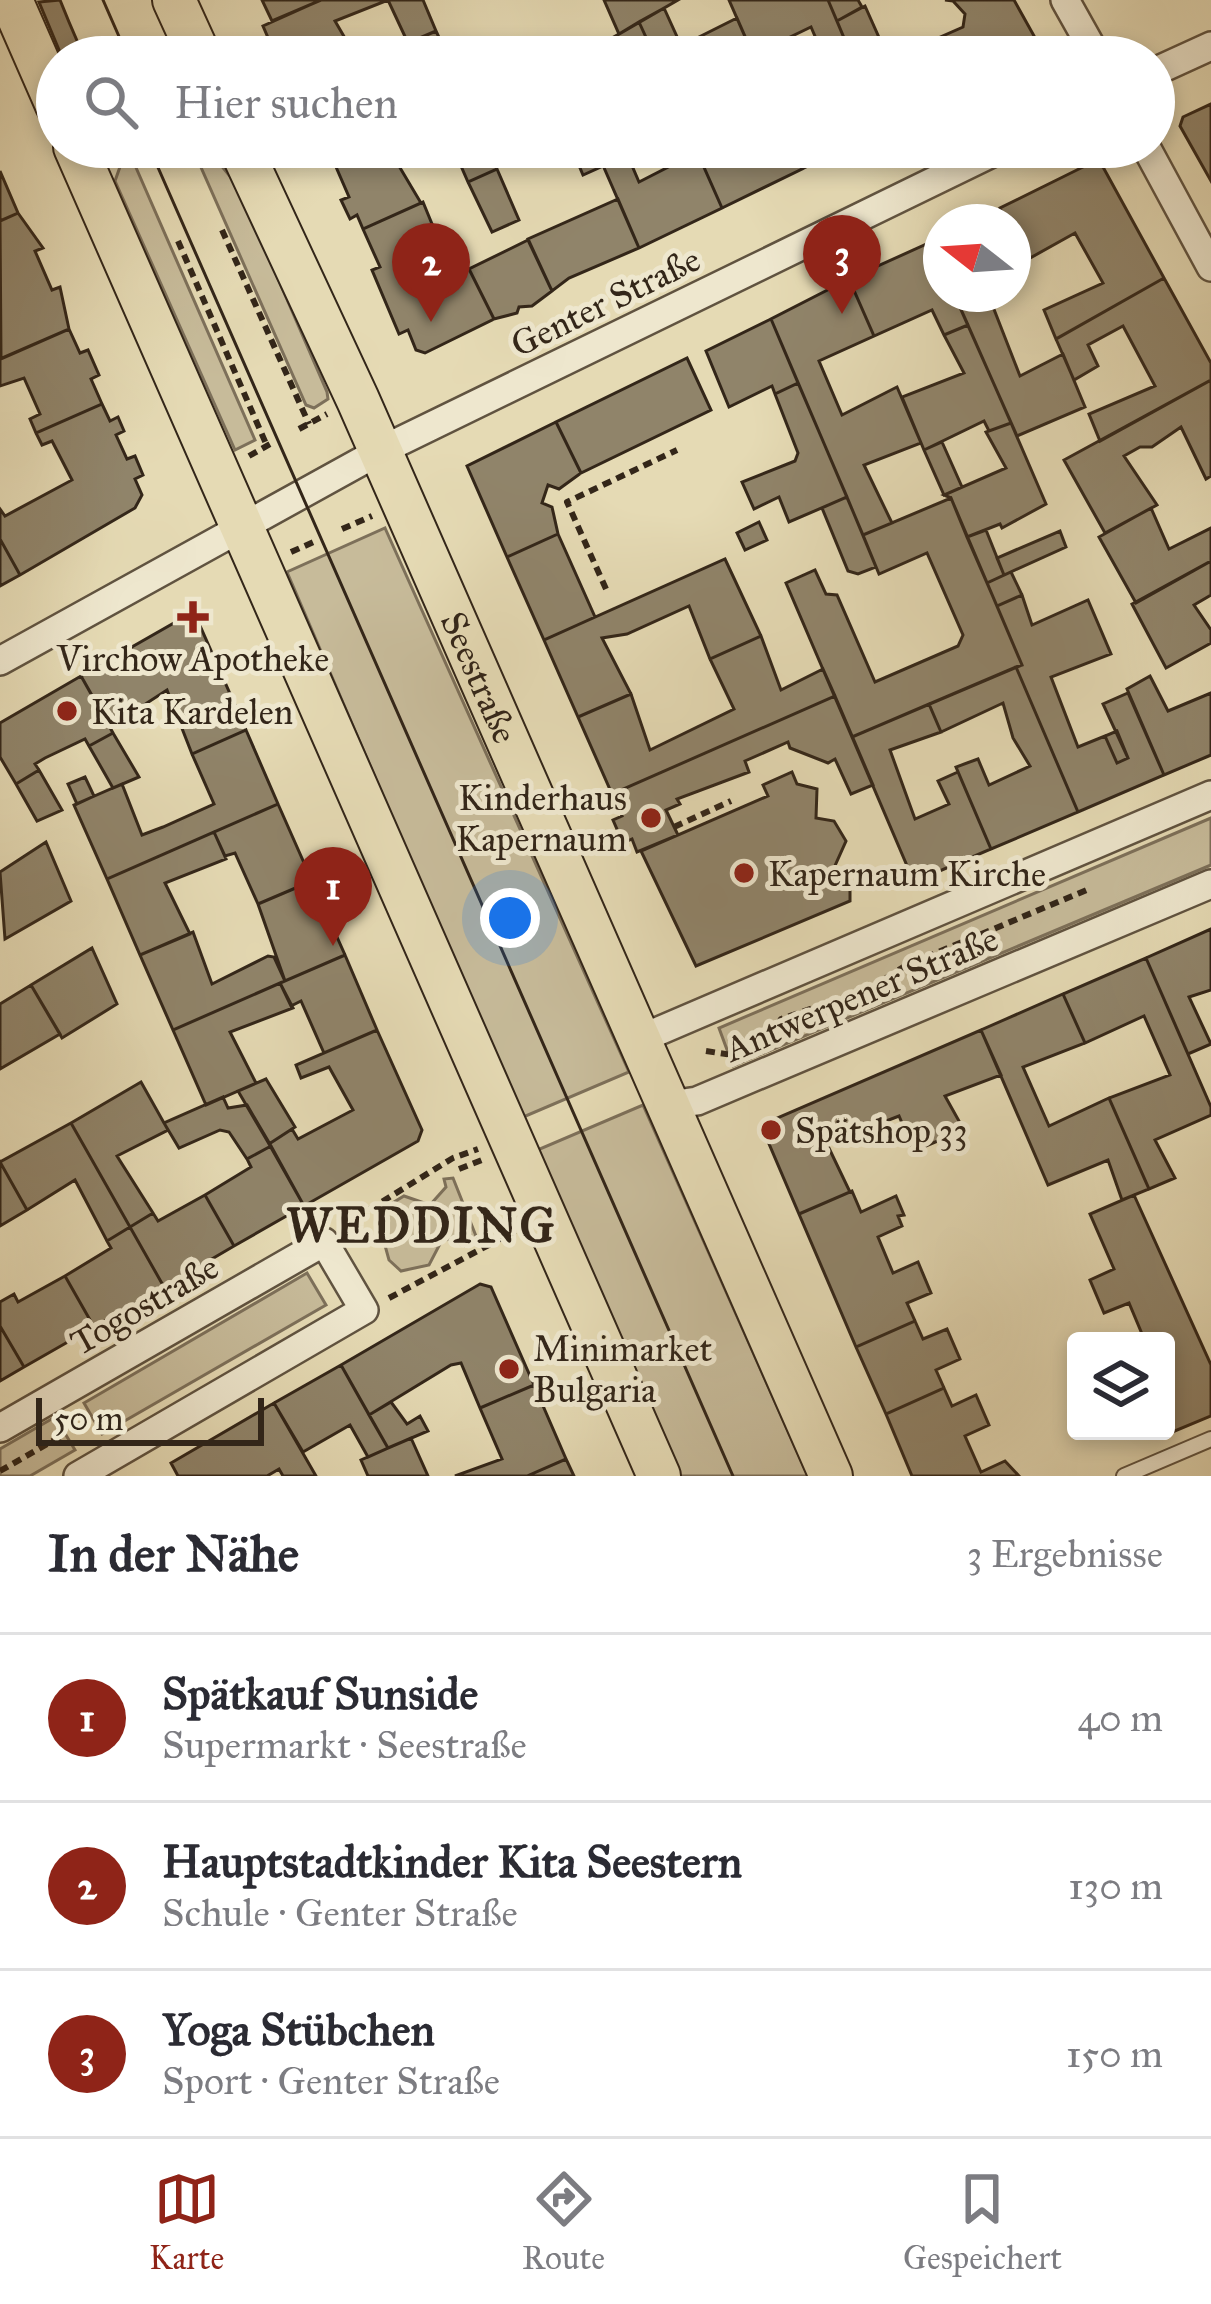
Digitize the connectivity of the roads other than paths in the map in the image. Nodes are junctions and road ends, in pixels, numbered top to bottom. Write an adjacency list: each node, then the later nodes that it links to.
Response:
1 (11, 0): 7 (main road)
2 (174, 0): 4 (main road)
3 (1065, 0): 5 (street)
4 (190, 36)
5 (1085, 36)
6 (1211, 46): 8 (street)
7 (36, 57)
8 (1175, 62)
9 (84, 168): 15 (main road)
10 (250, 168): 14 (main road, Seestraße)
11 (961, 168): 14 (street, Genter Straße)
12 (1157, 168): 13 (street)
13 (1211, 267)
14 (380, 451): 15 (street, Genter Straße); 19 (main road, Seestraße)
15 (241, 525): 16 (street, Genter Straße); 24 (main road)
16 (0, 661)
17 (1211, 795): 19 (street, Antwerpener Straße)
18 (1211, 884): 20 (street, Antwerpener Straße)
19 (640, 1039): 20 (main road, Seestraße)
20 (670, 1105): 25 (main road, Seestraße)
21 (0, 1428): 23 (street, Togostraße)
22 (1211, 1439): 26 (lane)
23 (79, 1476)
24 (659, 1476)
25 (830, 1476)
26 (1124, 1476)

